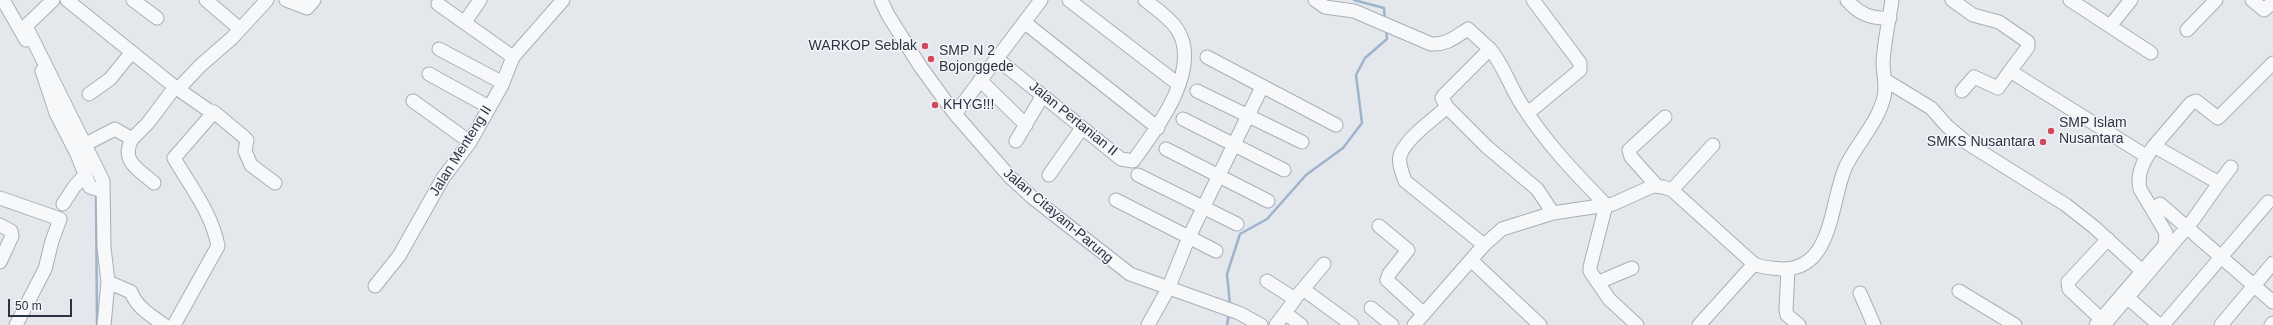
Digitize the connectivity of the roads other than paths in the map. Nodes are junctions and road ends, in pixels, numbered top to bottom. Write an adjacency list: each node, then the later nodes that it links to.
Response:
1 (3, 0): 72 (street)
2 (12, 0): 31 (street)
3 (53, 0): 31 (street)
4 (67, 0): 37 (street)
5 (133, 0): 27 (street)
6 (206, 0): 33 (street)
7 (267, 0): 33 (street)
8 (286, 0): 9 (street)
9 (314, 0)
10 (480, 0): 29 (street)
11 (564, 0): 39 (street, Jalan Menteng II)
12 (881, 0): 59 (street, Jalan Citayam-Parung)
13 (1041, 0): 30 (street)
14 (1069, 0): 48 (street)
15 (1145, 0): 48 (street)
16 (1315, 0): 36 (street)
17 (1533, 0): 60 (street)
18 (1847, 0): 28 (street)
19 (1892, 0): 28 (street)
20 (1952, 0): 43 (street)
21 (2070, 0): 32 (street)
22 (2131, 0): 32 (street)
23 (2216, 0): 34 (street)
24 (2252, 0): 25 (street)
25 (2273, 2)
26 (438, 4): 29 (street)
27 (157, 18)
28 (1890, 18): 46 (street)
29 (465, 22): 39 (street)
30 (1024, 22): 41 (street); 67 (street)
31 (26, 26): 72 (street)
32 (2110, 26): 38 (street)
33 (240, 29): 49 (street)
34 (2187, 30)
35 (439, 49): 47 (street)
36 (1490, 49): 57 (street); 60 (street)
37 (132, 52): 49 (street); 53 (street)
38 (2151, 53)
39 (513, 57): 47 (street, Jalan Menteng II)
40 (1207, 57): 50 (street)
41 (996, 58): 45 (street); 54 (street, Jalan Pertanian II)
42 (2273, 63): 76 (street)
43 (2010, 71): 52 (street); 76 (street)
44 (429, 74): 56 (street)
45 (980, 80): 59 (street); 64 (street)
46 (1885, 80): 103 (street); 113 (street)
47 (503, 84): 56 (street, Jalan Menteng II)
48 (1178, 84): 67 (street)
49 (177, 87): 58 (street); 68 (street)
50 (1262, 87): 61 (street); 65 (street)
51 (1197, 91): 61 (street)
52 (1962, 91)
53 (89, 94)
54 (1043, 95): 64 (street); 66 (street, Jalan Pertanian II)
55 (413, 101): 70 (street)
56 (489, 107): 70 (street, Jalan Menteng II)
57 (1447, 108): 97 (street); 104 (street)
58 (214, 112): 84 (street); 136 (street)
59 (956, 114): 120 (street, Jalan Citayam-Parung)
60 (1528, 114): 95 (street)
61 (1249, 115): 71 (street); 73 (street)
62 (1665, 117): 86 (street)
63 (1183, 119): 73 (street)
64 (1026, 125): 69 (street)
65 (1336, 125)
66 (1082, 128): 67 (street, Jalan Pertanian II); 80 (street)
67 (1158, 128)
68 (132, 139): 72 (street); 83 (street)
69 (1016, 141)
70 (470, 142): 118 (street, Jalan Menteng II)
71 (1302, 142)
72 (78, 145): 79 (street); 87 (street)
73 (1234, 145): 78 (street); 82 (street)
74 (1713, 145): 88 (street)
75 (1166, 149): 82 (street)
76 (2150, 151): 85 (street); 89 (street)
77 (2231, 167): 85 (street)
78 (1284, 170)
79 (86, 175): 87 (street); 94 (street)
80 (1049, 175)
81 (1138, 175): 96 (street)
82 (1219, 176): 92 (street); 96 (street)
83 (154, 182)
84 (275, 182)
85 (2219, 183): 99 (street)
86 (1657, 186): 88 (street); 95 (street)
87 (99, 190): 116 (street)
88 (1672, 190): 111 (street)
89 (2144, 196): 99 (street); 114 (street)
90 (0, 198): 133 (street)
91 (1116, 200): 102 (street)
92 (1268, 201)
93 (2268, 202): 106 (street)
94 (63, 204)
95 (1606, 206): 97 (street); 117 (street)
96 (1204, 208): 98 (street); 102 (street)
97 (1553, 213): 104 (street)
98 (1237, 224)
99 (2190, 224): 106 (street); 124 (street)
100 (0, 225): 108 (street)
101 (1378, 226): 129 (street)
102 (1190, 237): 105 (street); 120 (street)
103 (2108, 239): 114 (street); 131 (street)
104 (1484, 245): 107 (street)
105 (1216, 251)
106 (2220, 258): 119 (street); 150 (street)
107 (1472, 261): 129 (street); 143 (street)
108 (0, 262)
109 (2273, 263): 119 (street)
110 (1324, 264): 121 (street)
111 (1754, 264): 113 (street); 145 (street)
112 (1632, 268): 117 (street)
113 (1788, 269): 146 (street)
114 (2142, 271): 131 (street)
115 (1267, 281): 125 (street)
116 (108, 282): 134 (street); 135 (street)
117 (1599, 282): 144 (street)
118 (376, 286)
119 (2253, 287): 126 (street); 151 (street)
120 (1168, 289): 137 (street); 138 (street, Jalan Citayam-Parung)
121 (1303, 289): 125 (street); 132 (street)
122 (1959, 290): 148 (street)
123 (1860, 293): 147 (street)
124 (2128, 298): 131 (street); 149 (street)
125 (1295, 299): 128 (street)
126 (2273, 302)
127 (1372, 308): 141 (street)
128 (1285, 313): 139 (street); 140 (street)
129 (1424, 314): 142 (street)
130 (2273, 322): 152 (street)
131 (2100, 323)
132 (1349, 324)
133 (16, 325)
134 (104, 325)
135 (164, 325)
136 (174, 325)
137 (1148, 325)
138 (1262, 325)
139 (1276, 325)
140 (1301, 325)
141 (1392, 325)
142 (1414, 325)
143 (1540, 325)
144 (1637, 325)
145 (1699, 325)
146 (1799, 325)
147 (1874, 325)
148 (2015, 325)
149 (2159, 325)
150 (2163, 325)
151 (2221, 325)
152 (2271, 325)

